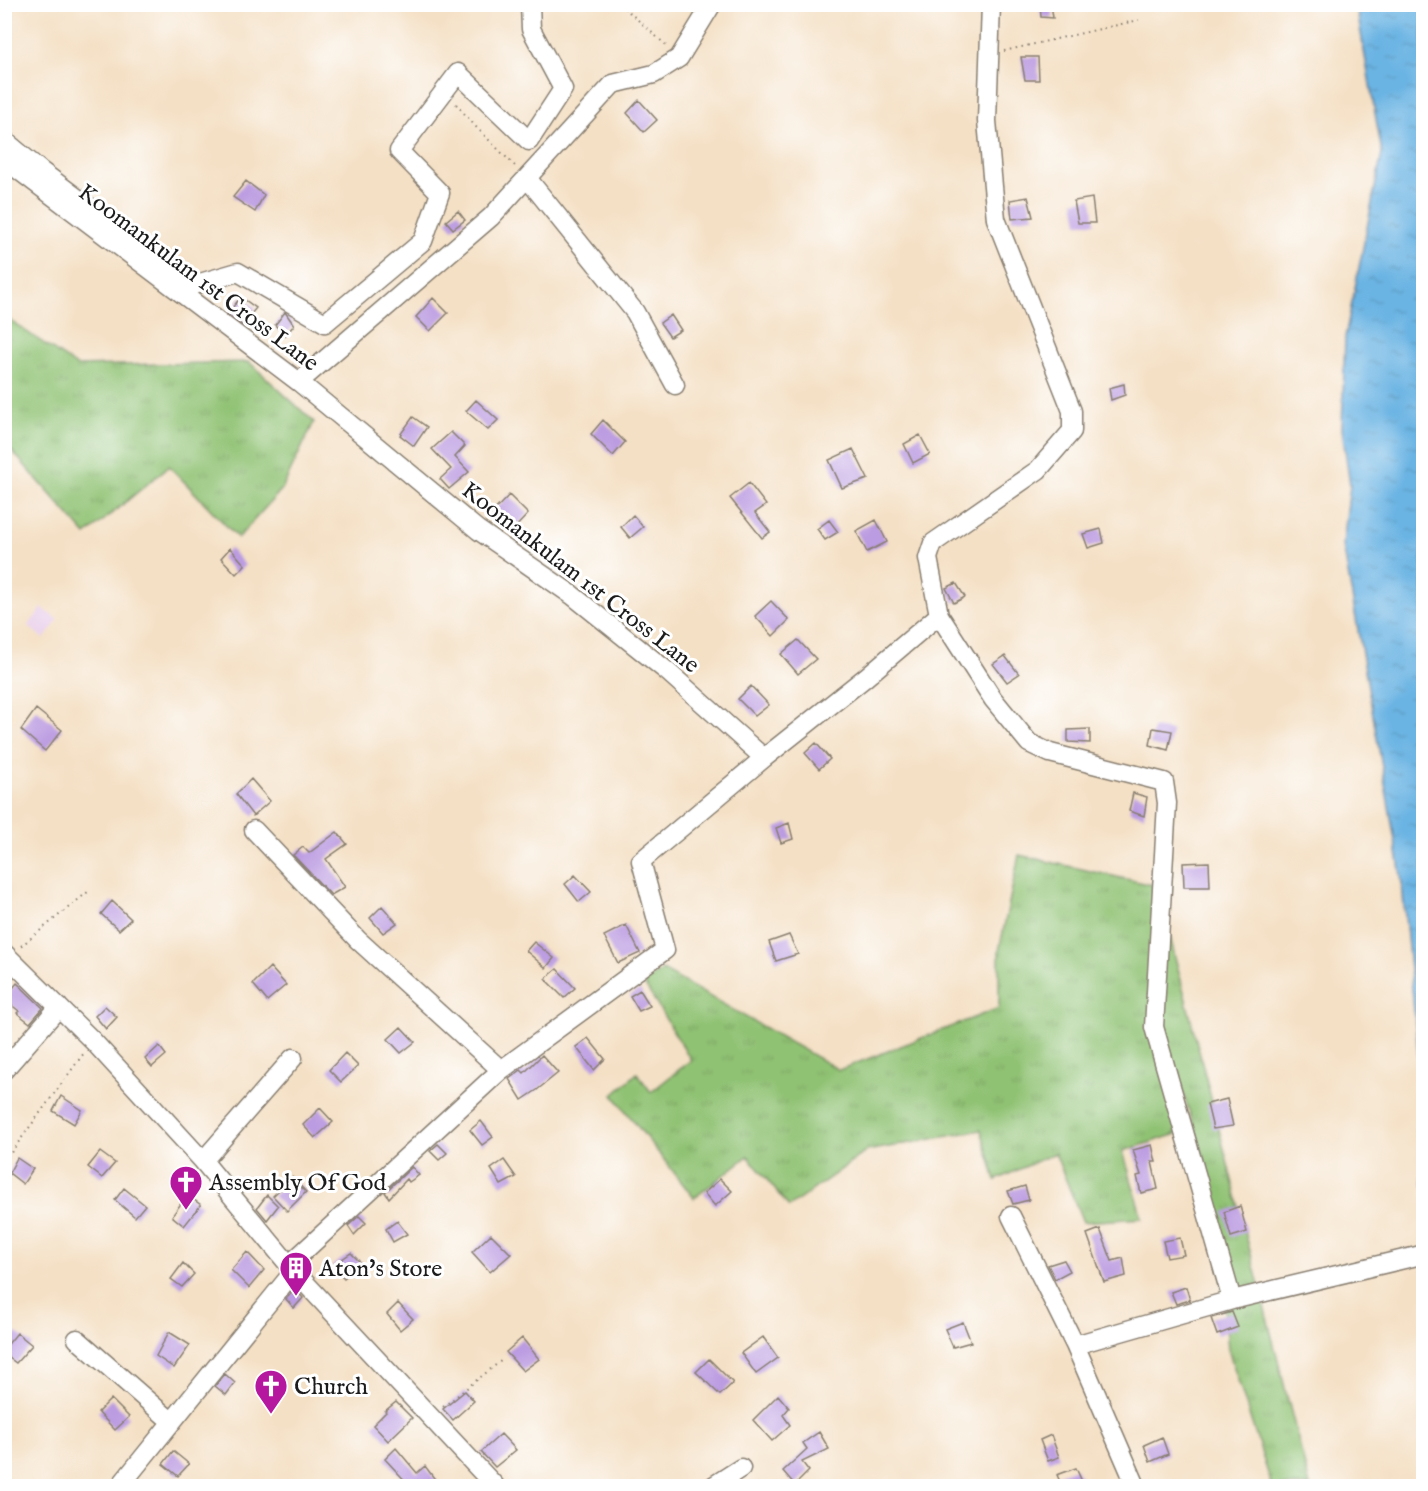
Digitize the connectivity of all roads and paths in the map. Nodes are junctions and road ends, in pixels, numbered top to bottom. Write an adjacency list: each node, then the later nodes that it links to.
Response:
1 (531, 4): 8 (street)
2 (620, 4): 7 (path)
3 (712, 4): 7 (street)
4 (991, 4): 6 (street)
5 (1138, 20): 6 (path)
6 (989, 55): 14 (street)
7 (680, 57): 11 (street)
8 (445, 90): 9 (street); 11 (path)
9 (4, 140)
10 (4, 159): 12 (street, Koomankulam 1st Cross Lane)
11 (527, 178): 12 (street); 13 (street)
12 (298, 382): 15 (street, Koomankulam 1st Cross Lane)
13 (675, 385)
14 (939, 615): 15 (street); 29 (street)
15 (764, 758): 23 (street)
16 (254, 830): 23 (street)
17 (89, 891): 18 (path)
18 (6, 955): 19 (street)
19 (59, 1007): 20 (street); 22 (street)
20 (93, 1041): 24 (street); 25 (path)
21 (293, 1058): 24 (street)
22 (4, 1070)
23 (501, 1070): 28 (street)
24 (203, 1161): 28 (street)
25 (4, 1162)
26 (1011, 1216): 31 (street)
27 (1421, 1255): 29 (street)
28 (292, 1268): 33 (street); 34 (street)
29 (1232, 1300): 31 (street)
30 (77, 1339): 34 (street)
31 (1075, 1345): 39 (street)
32 (501, 1360): 33 (path)
33 (430, 1417): 37 (street)
34 (172, 1422): 36 (street)
35 (741, 1468): 38 (street)
36 (120, 1486)
37 (495, 1486)
38 (712, 1486)
39 (1136, 1486)

